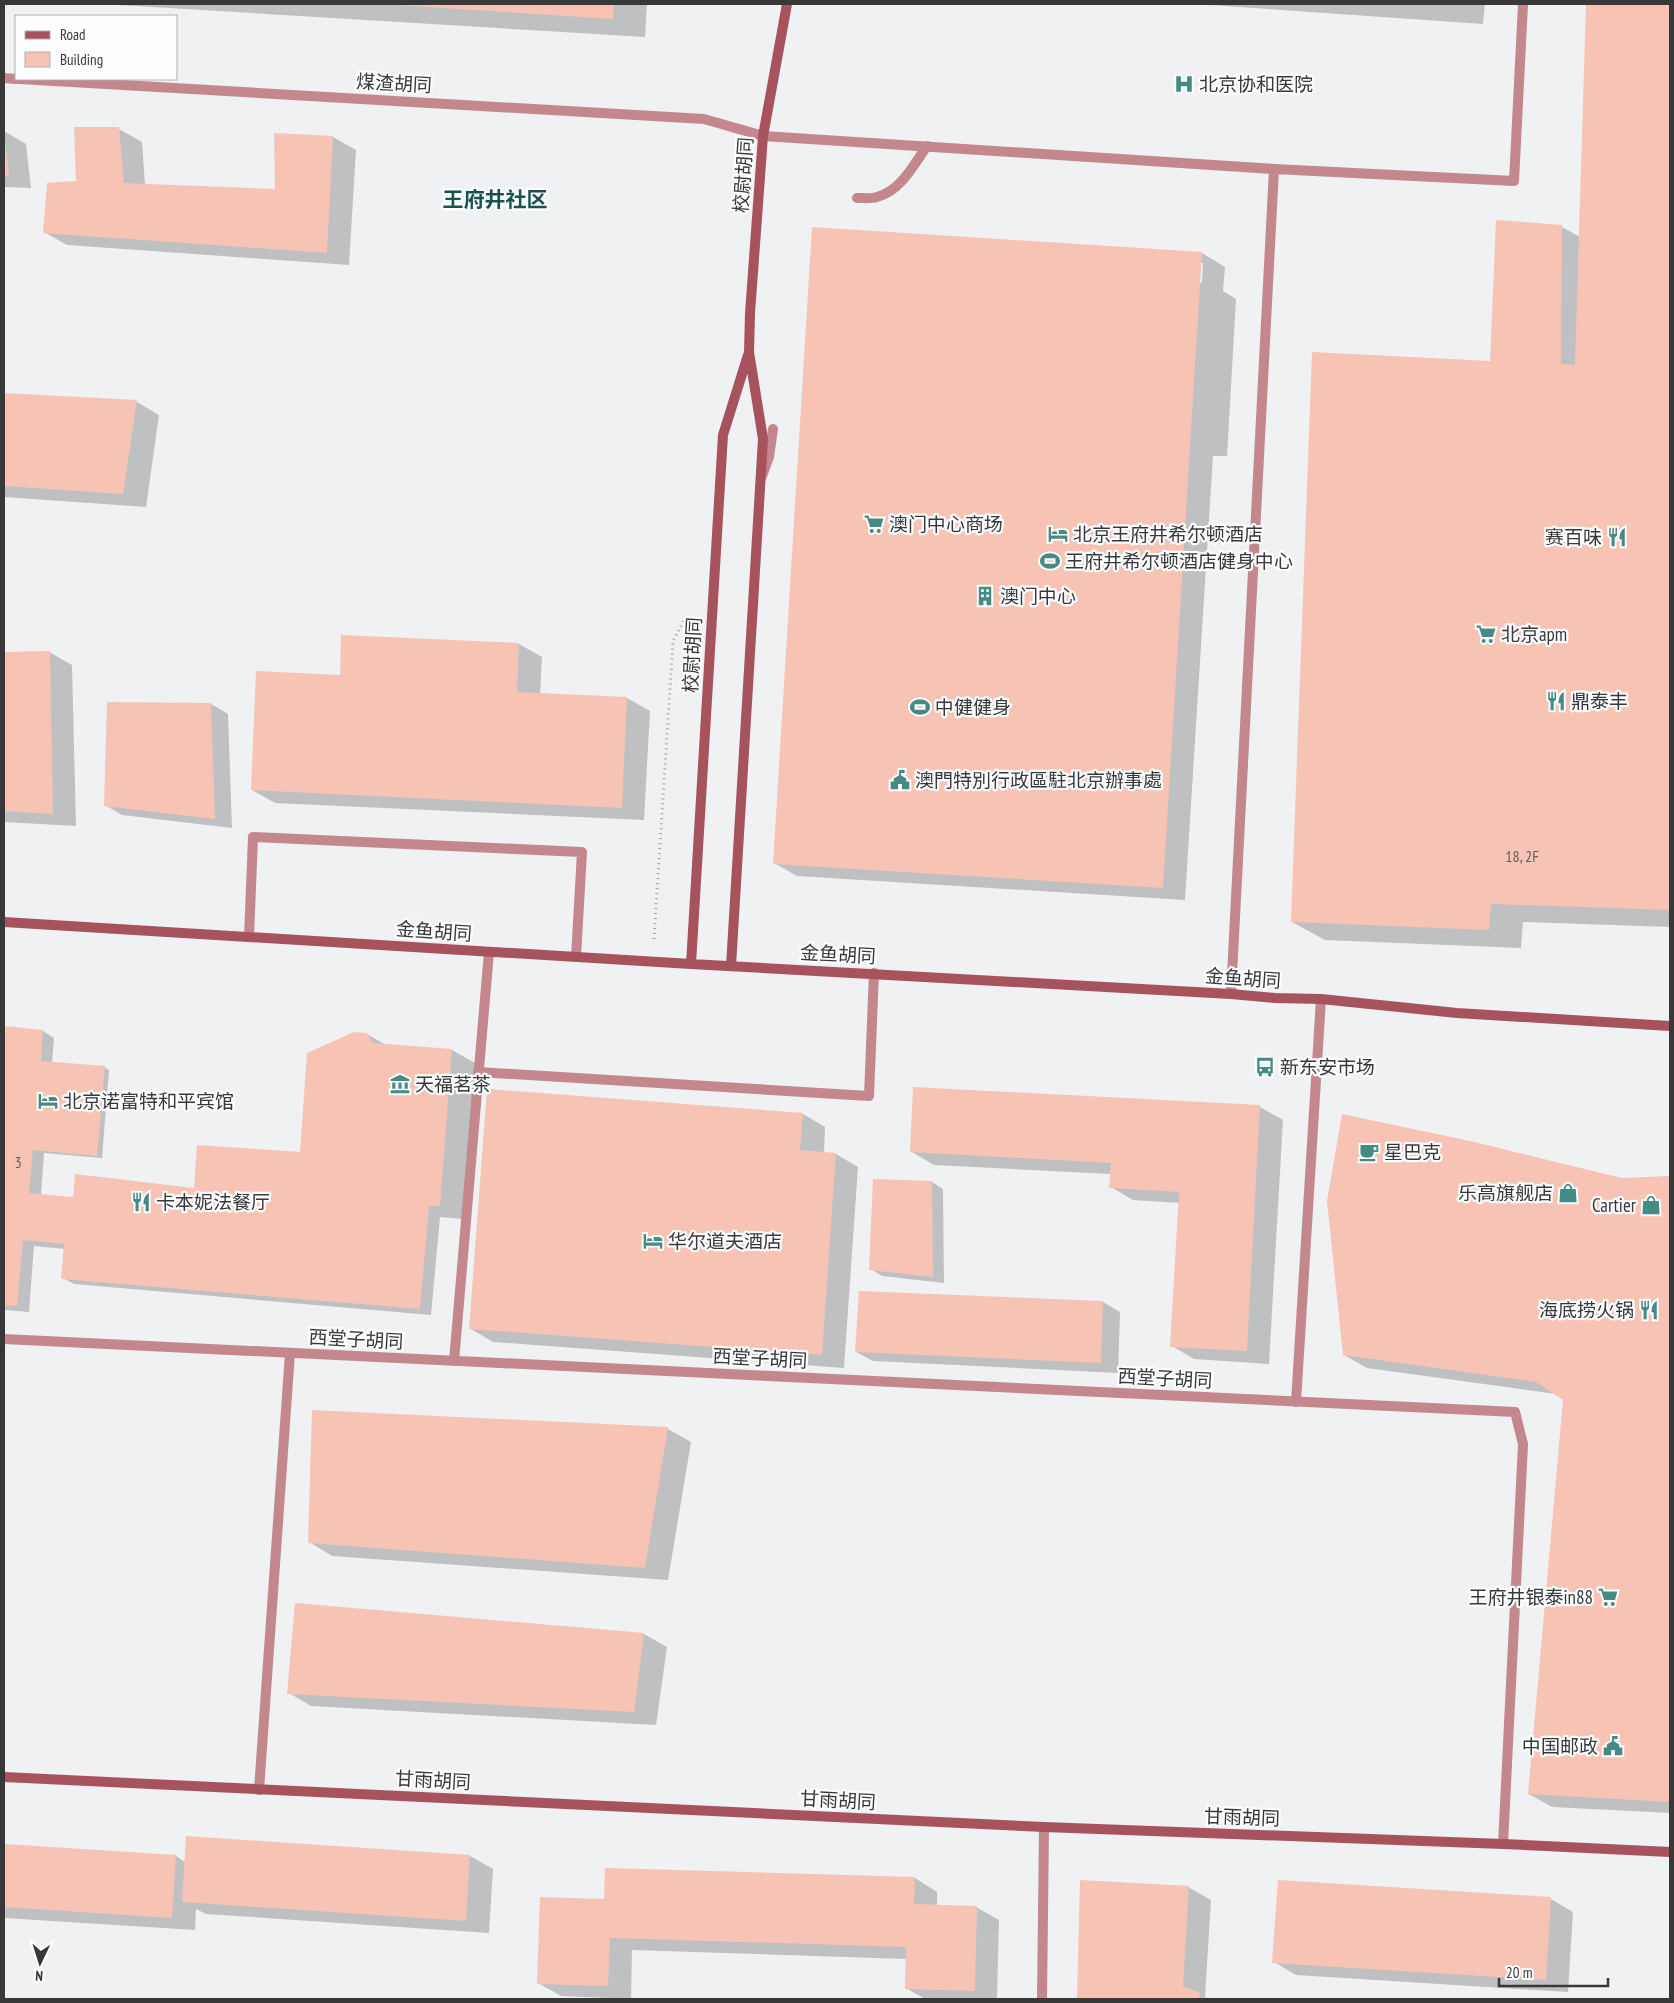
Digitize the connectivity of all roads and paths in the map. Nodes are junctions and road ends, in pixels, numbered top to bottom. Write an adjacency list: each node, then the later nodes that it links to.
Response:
1 (787, 4): 4 (street, 校尉胡同)
2 (1523, 4): 6 (street, 煤渣胡同)
3 (37, 80): 4 (street, 煤渣胡同)
4 (763, 136): 5 (street, 煤渣胡同); 8 (street, 校尉胡同)
5 (927, 146): 6 (street, 煤渣胡同); 7 (street)
6 (1274, 169): 20 (street)
7 (857, 198)
8 (749, 352): 10 (street, 校尉胡同); 17 (street, 校尉胡同)
9 (773, 429): 10 (street)
10 (761, 479): 18 (street, 校尉胡同)
11 (687, 615): 16 (path)
12 (4, 922): 13 (street, 金鱼胡同)
13 (249, 937): 14 (street, 金鱼胡同); 15 (street)
14 (489, 952): 15 (street, 金鱼胡同); 23 (street)
15 (576, 956): 16 (street, 金鱼胡同)
16 (653, 961): 17 (street, 金鱼胡同)
17 (692, 964): 18 (street, 金鱼胡同)
18 (731, 966): 19 (street, 金鱼胡同)
19 (874, 973): 20 (street, 金鱼胡同); 23 (street)
20 (1231, 994): 21 (street, 金鱼胡同)
21 (1321, 999): 22 (street, 金鱼胡同); 27 (street)
22 (1670, 1026)
23 (478, 1072): 26 (street)
24 (4, 1340): 25 (street, 西堂子胡同)
25 (290, 1353): 26 (street, 西堂子胡同); 29 (street)
26 (454, 1361): 27 (street, 西堂子胡同)
27 (1296, 1402): 31 (street, 西堂子胡同)
28 (4, 1777): 29 (street, 甘雨胡同)
29 (259, 1790): 30 (street, 甘雨胡同)
30 (1044, 1828): 31 (street, 甘雨胡同); 33 (street)
31 (1503, 1844): 32 (street, 甘雨胡同)
32 (1670, 1852)
33 (1042, 1999)

